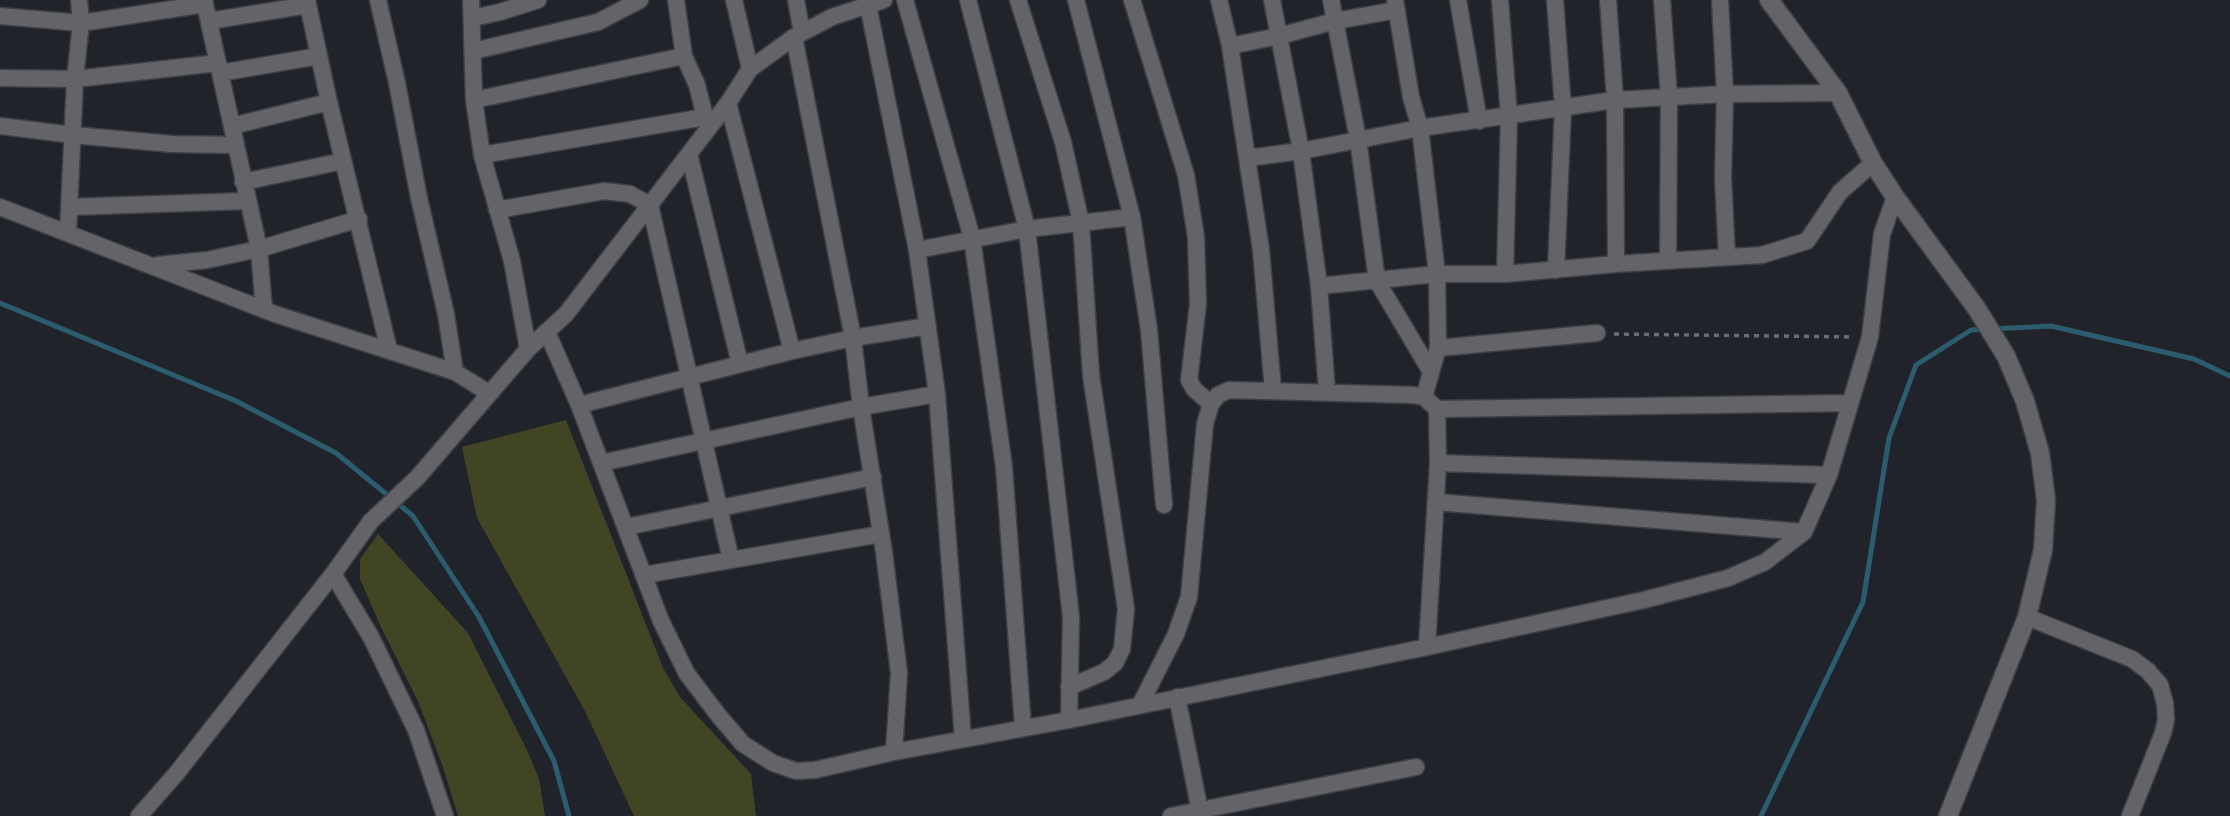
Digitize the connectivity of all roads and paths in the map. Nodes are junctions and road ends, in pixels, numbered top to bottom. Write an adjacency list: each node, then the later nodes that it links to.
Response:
1 (79, 0): 34 (street)
2 (378, 0): 103 (street)
3 (471, 0): 30 (street)
4 (538, 0): 30 (street)
5 (640, 0): 38 (street)
6 (676, 0): 40 (street)
7 (734, 0): 42 (street)
8 (796, 0): 35 (street)
9 (828, 0): 31 (street)
10 (905, 0): 80 (street)
11 (968, 0): 78 (street)
12 (1018, 0): 77 (street)
13 (1076, 0): 75 (street)
14 (1132, 0): 112 (street)
15 (1219, 0): 37 (street)
16 (1272, 0): 36 (street)
17 (1331, 0): 33 (street)
18 (1458, 0): 55 (street)
19 (1500, 0): 53 (street)
20 (1555, 0): 52 (street)
21 (1608, 0): 49 (street)
22 (1662, 0): 47 (street)
23 (1720, 0): 46 (street)
24 (1769, 0): 45 (street)
25 (204, 2): 32 (street); 34 (street)
26 (307, 3): 32 (street); 39 (street)
27 (876, 3): 31 (street); 82 (street)
28 (1396, 5): 33 (street); 58 (street)
29 (0, 16): 34 (street)
30 (472, 18): 38 (street)
31 (832, 18): 35 (street)
32 (209, 21): 41 (street)
33 (1335, 21): 36 (street); 60 (street)
34 (81, 23): 44 (street)
35 (798, 35): 42 (street); 97 (street)
36 (1279, 36): 37 (street); 62 (street)
37 (1230, 46): 65 (street)
38 (473, 51): 48 (street)
39 (319, 56): 41 (street); 50 (street)
40 (684, 56): 48 (street); 54 (street)
41 (219, 68): 44 (street); 57 (street)
42 (750, 69): 51 (street)
43 (0, 78): 44 (street)
44 (75, 79): 59 (street)
45 (1838, 93): 46 (street); 67 (street)
46 (1725, 94): 47 (street); 83 (street)
47 (1669, 98): 49 (street); 84 (street)
48 (474, 100): 64 (street)
49 (1615, 100): 52 (street); 85 (street)
50 (329, 102): 57 (street); 66 (street)
51 (728, 103): 54 (street); 101 (street)
52 (1563, 108): 53 (street); 87 (street)
53 (1509, 116): 55 (street); 89 (street)
54 (710, 118): 63 (street); 64 (street)
55 (1479, 121): 58 (street)
56 (0, 126): 59 (street)
57 (232, 127): 61 (street)
58 (1419, 128): 60 (street); 88 (street)
59 (74, 135): 61 (street); 73 (street)
60 (1358, 139): 62 (street); 90 (street)
61 (236, 145): 68 (street)
62 (1301, 151): 65 (street); 91 (street)
63 (689, 154): 71 (street); 102 (street)
64 (482, 155): 74 (street)
65 (1248, 158): 106 (street)
66 (343, 161): 68 (street); 76 (street)
67 (1873, 163): 69 (street); 83 (street)
68 (243, 182): 70 (street)
69 (1895, 197): 96 (street); 130 (street)
70 (247, 201): 73 (street); 81 (street)
71 (650, 205): 74 (street); 94 (street); 105 (street)
72 (0, 207): 79 (street)
73 (69, 207): 79 (street)
74 (497, 210): 99 (street)
75 (1132, 216): 77 (street); 122 (street)
76 (359, 219): 81 (street); 100 (street)
77 (1081, 223): 78 (street); 132 (street)
78 (1027, 229): 80 (street); 132 (street)
79 (68, 233): 86 (street)
80 (972, 237): 82 (street); 136 (street)
81 (259, 249): 86 (street); 92 (street)
82 (917, 250): 93 (street)
83 (1727, 257): 84 (street)
84 (1668, 260): 85 (street)
85 (1616, 264): 87 (street)
86 (155, 266): 92 (street)
87 (1556, 270): 89 (street)
88 (1437, 274): 89 (street); 90 (street); 98 (street)
89 (1505, 274)
90 (1377, 281): 91 (street); 104 (street)
91 (1319, 286): 107 (street)
92 (264, 310): 100 (street)
93 (928, 326): 97 (street); 109 (street)
94 (547, 332): 99 (street); 113 (street)
95 (1597, 333): 96 (path); 98 (street)
96 (1870, 337): 111 (street)
97 (853, 338): 101 (street); 114 (street)
98 (1438, 348): 104 (street)
99 (528, 349): 108 (street)
100 (389, 350): 103 (street)
101 (792, 351): 102 (street)
102 (740, 364): 105 (street)
103 (455, 372): 108 (street)
104 (1431, 372): 110 (street)
105 (688, 377): 113 (street); 116 (street)
106 (1273, 390): 107 (street); 112 (street)
107 (1326, 392): 110 (street)
108 (489, 393): 128 (street)
109 (937, 394): 114 (street); 137 (street)
110 (1424, 397): 115 (street)
111 (1849, 403): 115 (street); 119 (street)
112 (1211, 404): 134 (street)
113 (579, 405): 117 (street)
114 (861, 407): 116 (street); 120 (street)
115 (1437, 409): 118 (street)
116 (703, 442): 117 (street); 123 (street)
117 (601, 463): 124 (street)
118 (1438, 463): 119 (street); 121 (street)
119 (1829, 475): 125 (street)
120 (873, 477): 123 (street); 126 (street)
121 (1436, 502): 125 (street); 131 (street)
122 (1164, 505)
123 (718, 508): 124 (street); 127 (street)
124 (626, 527): 129 (street)
125 (1804, 531): 131 (street)
126 (881, 534): 127 (street); 138 (street)
127 (731, 560): 129 (street)
128 (332, 574): 141 (street); 142 (street)
129 (644, 575): 138 (street)
130 (2027, 617): 144 (street); 145 (street)
131 (1427, 647): 133 (street)
132 (1069, 687): 135 (street)
133 (1177, 697): 134 (street); 140 (street)
134 (1140, 705): 135 (street)
135 (1069, 720): 136 (street)
136 (1023, 727): 137 (street)
137 (963, 739): 138 (street)
138 (894, 752)
139 (1416, 767): 140 (street)
140 (1200, 813): 143 (street)
141 (139, 816)
142 (445, 816)
143 (1171, 816)
144 (1948, 816)
145 (2130, 816)

